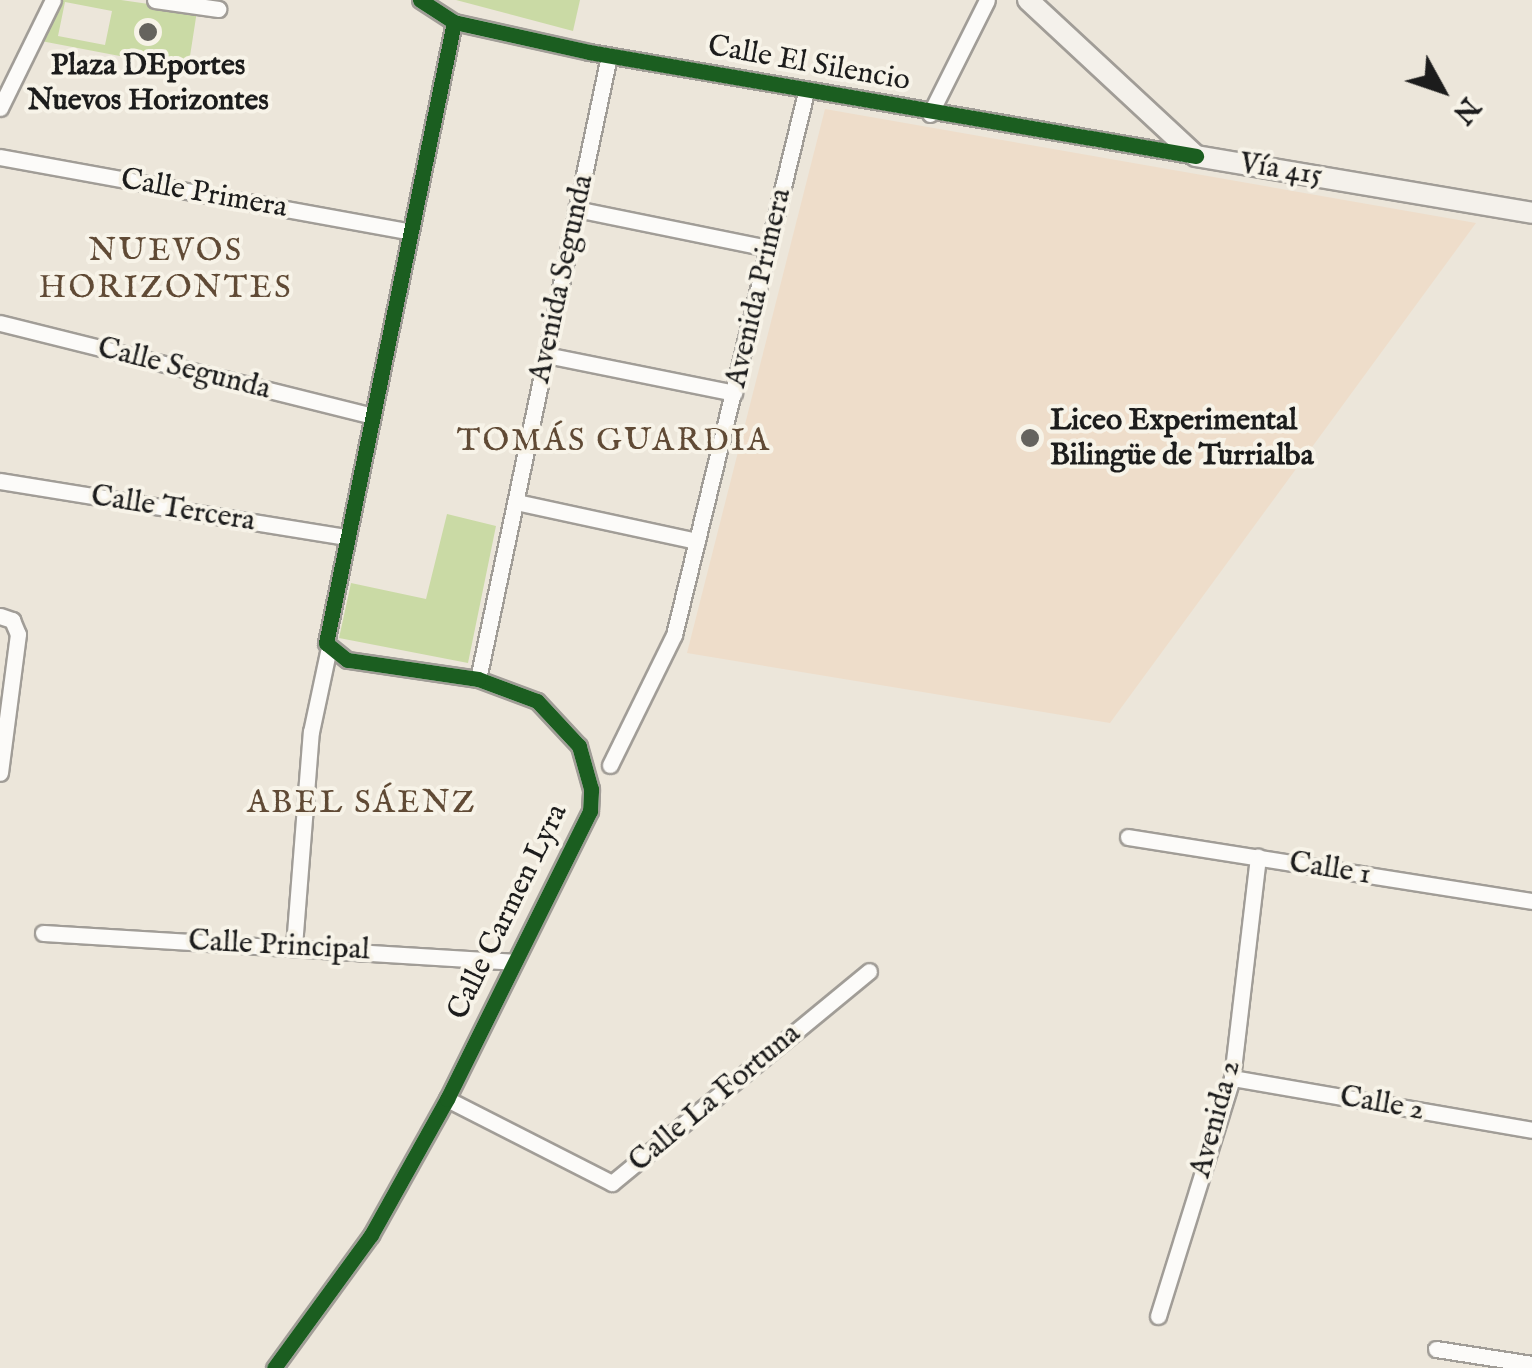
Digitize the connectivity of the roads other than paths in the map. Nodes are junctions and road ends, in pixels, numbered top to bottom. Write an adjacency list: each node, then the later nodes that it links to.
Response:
1 (54, 0): 10 (street)
2 (155, 0): 6 (street)
3 (420, 0): 7 (street, Calle El Silencio)
4 (987, 0): 11 (street)
5 (1028, 0): 12 (street, Vía 415)
6 (218, 9)
7 (454, 22): 8 (street, Calle El Silencio); 16 (street)
8 (609, 56): 9 (street, Calle El Silencio); 14 (street, Avenida Segunda)
9 (806, 92): 11 (street, Calle El Silencio); 17 (street, Avenida Primera)
10 (0, 108)
11 (930, 114): 12 (street, Calle El Silencio)
12 (1196, 156): 15 (street, Vía 415)
13 (0, 157): 16 (street, Calle Primera)
14 (576, 209): 17 (street); 19 (street, Avenida Segunda)
15 (1532, 213)
16 (408, 231): 21 (street)
17 (767, 248): 20 (street, Avenida Primera)
18 (0, 323): 21 (street, Calle Segunda)
19 (546, 356): 20 (street); 23 (street, Avenida Segunda)
20 (734, 393): 25 (street, Avenida Primera)
21 (368, 414): 24 (street)
22 (0, 482): 24 (street, Calle Tercera)
23 (516, 502): 25 (street); 28 (street, Avenida Segunda)
24 (346, 537): 27 (street)
25 (697, 541): 30 (street, Avenida Primera)
26 (0, 616): 29 (street)
27 (328, 652): 28 (street, Calle Carmen Lyra); 36 (street)
28 (478, 679): 37 (street, Calle Carmen Lyra)
29 (2, 740): 31 (street)
30 (610, 764)
31 (0, 772)
32 (1128, 837): 33 (street, Calle 1)
33 (1258, 857): 34 (street, Calle 1); 39 (street, Avenida 2)
34 (1532, 901)
35 (43, 933): 36 (street, Calle Principal)
36 (294, 946): 37 (street, Calle Principal)
37 (514, 962): 40 (street, Calle Carmen Lyra)
38 (869, 971): 40 (street, Calle La Fortuna)
39 (1232, 1078): 41 (street, Calle 2); 42 (street, Avenida 2)
40 (447, 1099): 45 (street, Calle Carmen Lyra)
41 (1532, 1130)
42 (1158, 1316)
43 (1436, 1349): 44 (street)
44 (1532, 1364)
45 (274, 1368)

